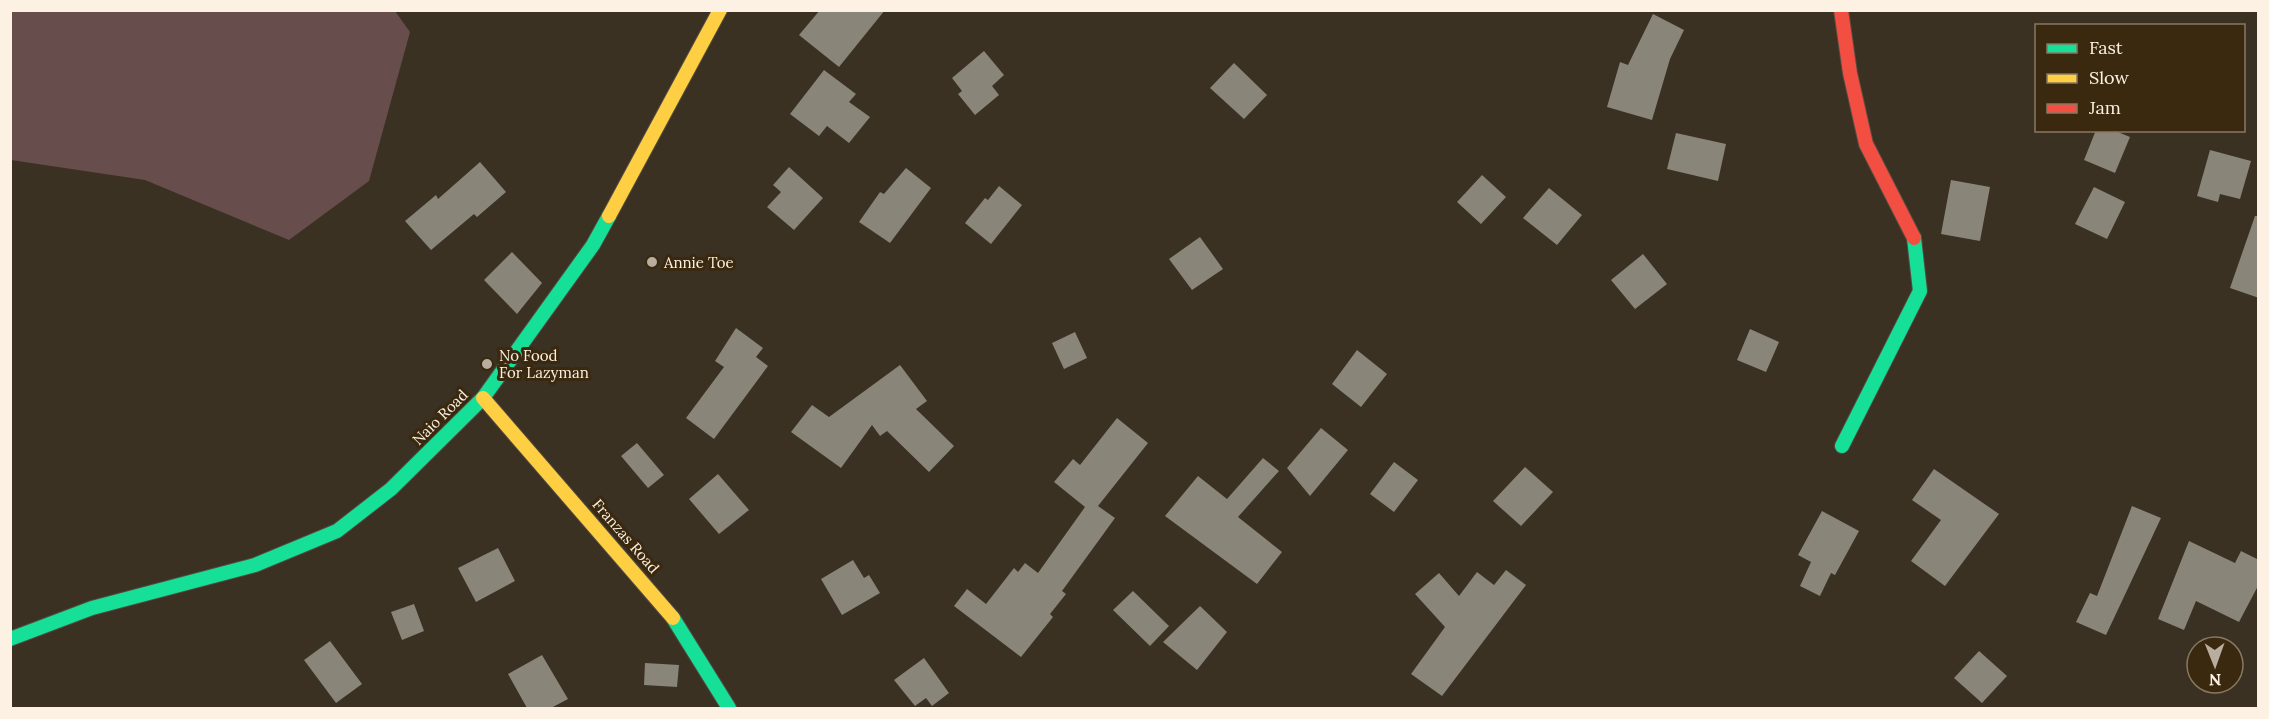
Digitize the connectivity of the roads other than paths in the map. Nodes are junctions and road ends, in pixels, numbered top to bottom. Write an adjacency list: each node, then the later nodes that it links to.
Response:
1 (720, 10): 3 (street, Naio Road)
2 (1841, 10): 4 (street)
3 (483, 398): 5 (street, Naio Road); 6 (street, Franzas Road)
4 (1842, 446)
5 (10, 639)
6 (729, 708)

